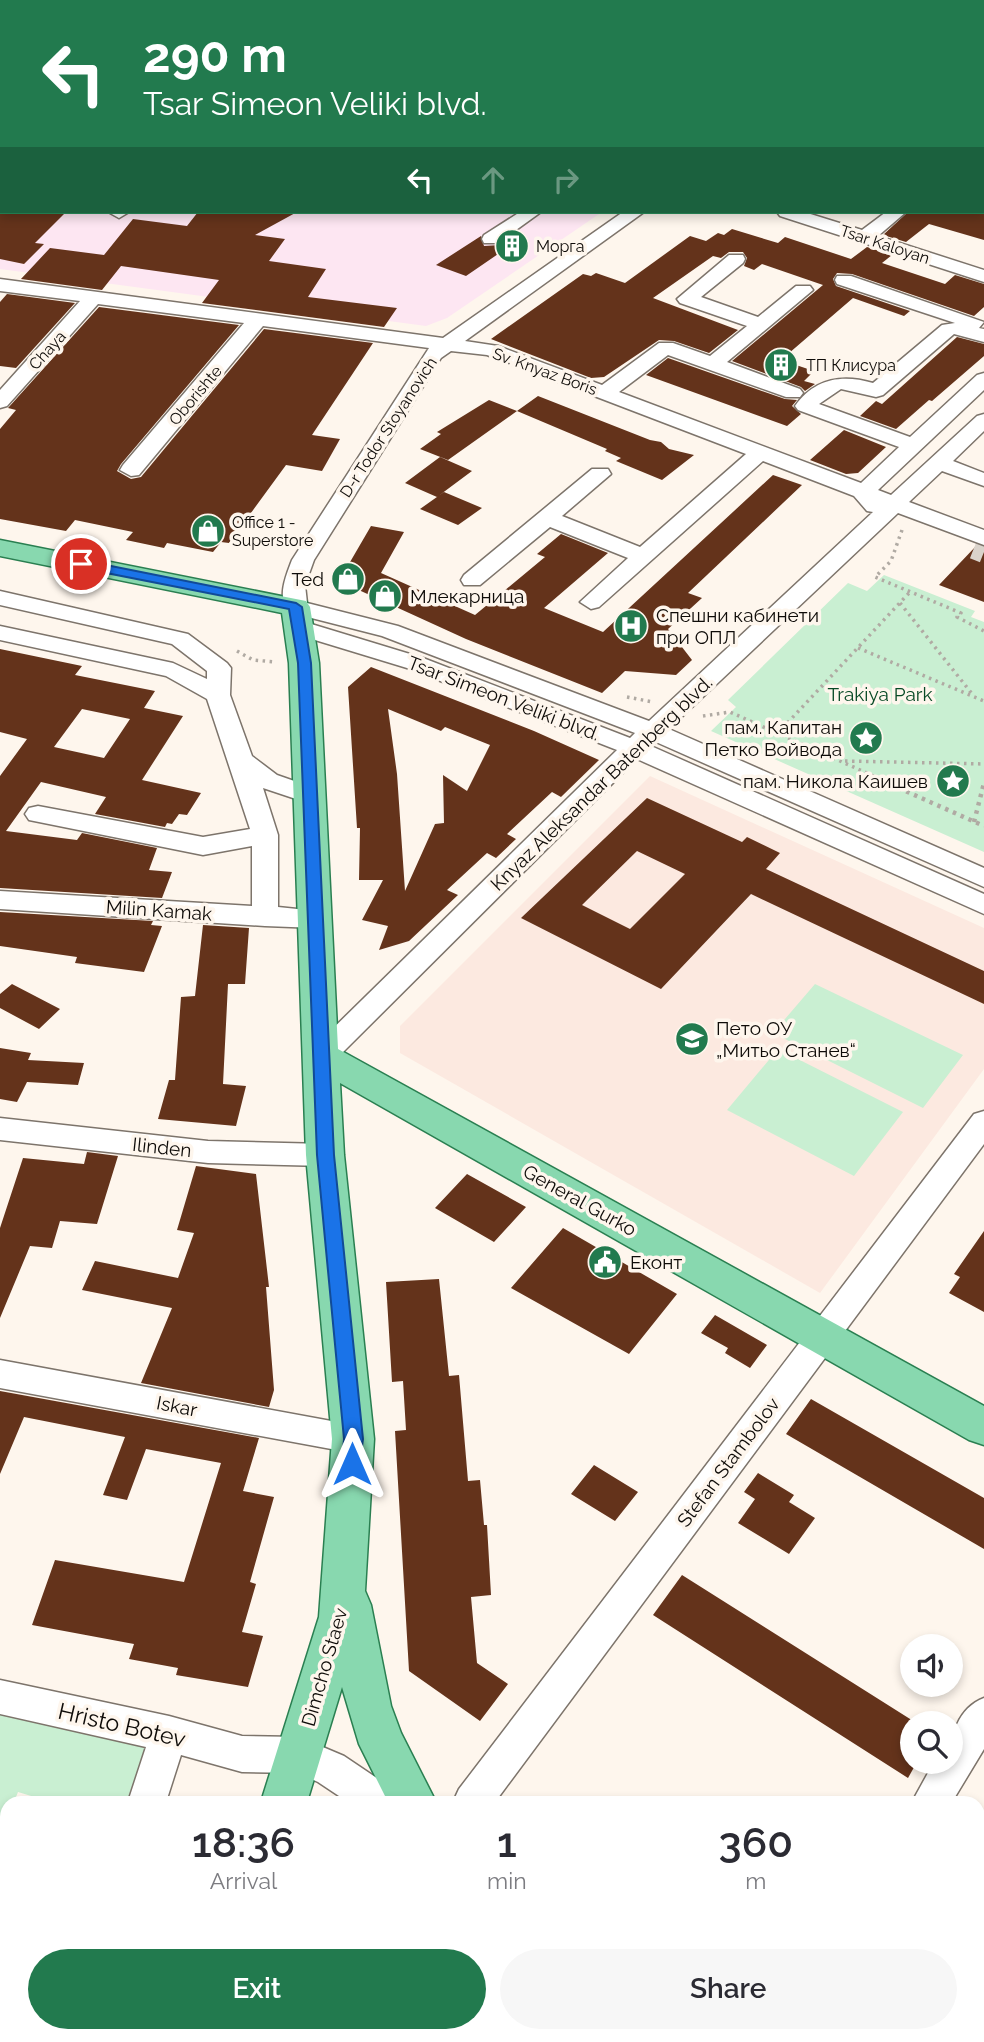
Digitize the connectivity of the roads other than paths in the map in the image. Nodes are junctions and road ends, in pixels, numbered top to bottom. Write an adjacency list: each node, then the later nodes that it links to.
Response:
1 (530, 214): 6 (street)
2 (632, 214): 16 (street, D-r Todor Stoyanovich)
3 (792, 214): 5 (street, Tsar Kaloyan)
4 (894, 214): 5 (street)
5 (865, 237): 8 (street, Tsar Kaloyan)
6 (491, 239)
7 (736, 260): 14 (street)
8 (984, 276)
9 (844, 280): 15 (street)
10 (0, 285): 12 (street, Sv. Knyaz Boris)
11 (803, 290): 14 (street)
12 (93, 298): 13 (street, Sv. Knyaz Boris); 21 (street, Chaya)
13 (258, 319): 16 (street, Sv. Knyaz Boris); 26 (street, Oborishte)
14 (761, 324): 17 (street)
15 (983, 327): 23 (street)
16 (447, 344): 19 (street, Sv. Knyaz Boris); 39 (street, D-r Todor Stoyanovich)
17 (712, 364): 19 (street); 20 (street)
18 (984, 379): 23 (street)
19 (604, 393): 24 (street, Sv. Knyaz Boris)
20 (793, 393)
21 (0, 402)
22 (984, 420): 25 (street, Knyaz Aleksandar Batenberg blvd.)
23 (913, 445): 29 (street)
24 (759, 454): 29 (street, Sv. Knyaz Boris); 34 (street)
25 (939, 463): 28 (street); 30 (street, Knyaz Aleksandar Batenberg blvd.)
26 (131, 470)
27 (600, 474): 31 (street)
28 (984, 480)
29 (863, 493): 30 (street)
30 (889, 510): 32 (street); 42 (street, Knyaz Aleksandar Batenberg blvd.)
31 (548, 518): 34 (street); 36 (street)
32 (979, 543)
33 (0, 548): 39 (main road, Tsar Simeon Veliki blvd.)
34 (643, 556): 38 (street)
35 (0, 566): 39 (main road, Tsar Simeon Veliki blvd.)
36 (472, 580)
37 (0, 598): 41 (street)
38 (591, 602)
39 (298, 617): 42 (street, Tsar Simeon Veliki blvd.); 44 (main road, Dimcho Staev)
40 (0, 633): 41 (street)
41 (218, 695): 43 (street)
42 (643, 740): 47 (street, Tsar Simeon Veliki blvd.); 49 (street, Tsar Simeon Veliki blvd.); 52 (street, Knyaz Aleksandar Batenberg blvd.)
43 (241, 760): 44 (street); 46 (street)
44 (311, 796): 51 (main road, Dimcho Staev)
45 (38, 814): 46 (street)
46 (265, 835): 50 (street)
47 (984, 878)
48 (0, 900): 50 (street, Milin Kamak)
49 (984, 905)
50 (265, 918): 51 (street, Milin Kamak)
51 (317, 919): 52 (main road, Dimcho Staev)
52 (322, 1056): 55 (main road, Dimcho Staev); 56 (main road, General Gurko)
53 (984, 1122): 56 (street, Stefan Stambolov)
54 (0, 1129): 55 (street, Ilinden)
55 (325, 1155): 59 (main road, Dimcho Staev)
56 (822, 1336): 58 (main road, General Gurko); 68 (street, Stefan Stambolov)
57 (0, 1374): 59 (street, Iskar)
58 (984, 1427)
59 (353, 1439): 60 (main road, Dimcho Staev)
60 (345, 1584): 64 (main road, Dimcho Staev); 67 (main road)
61 (0, 1697): 63 (street, Hristo Botev)
62 (984, 1715): 69 (street)
63 (169, 1734): 64 (street, Hristo Botev); 65 (street)
64 (294, 1787): 66 (street, Hristo Botev)
65 (149, 1796)
66 (371, 1796)
67 (410, 1796)
68 (477, 1796)
69 (935, 1796)

